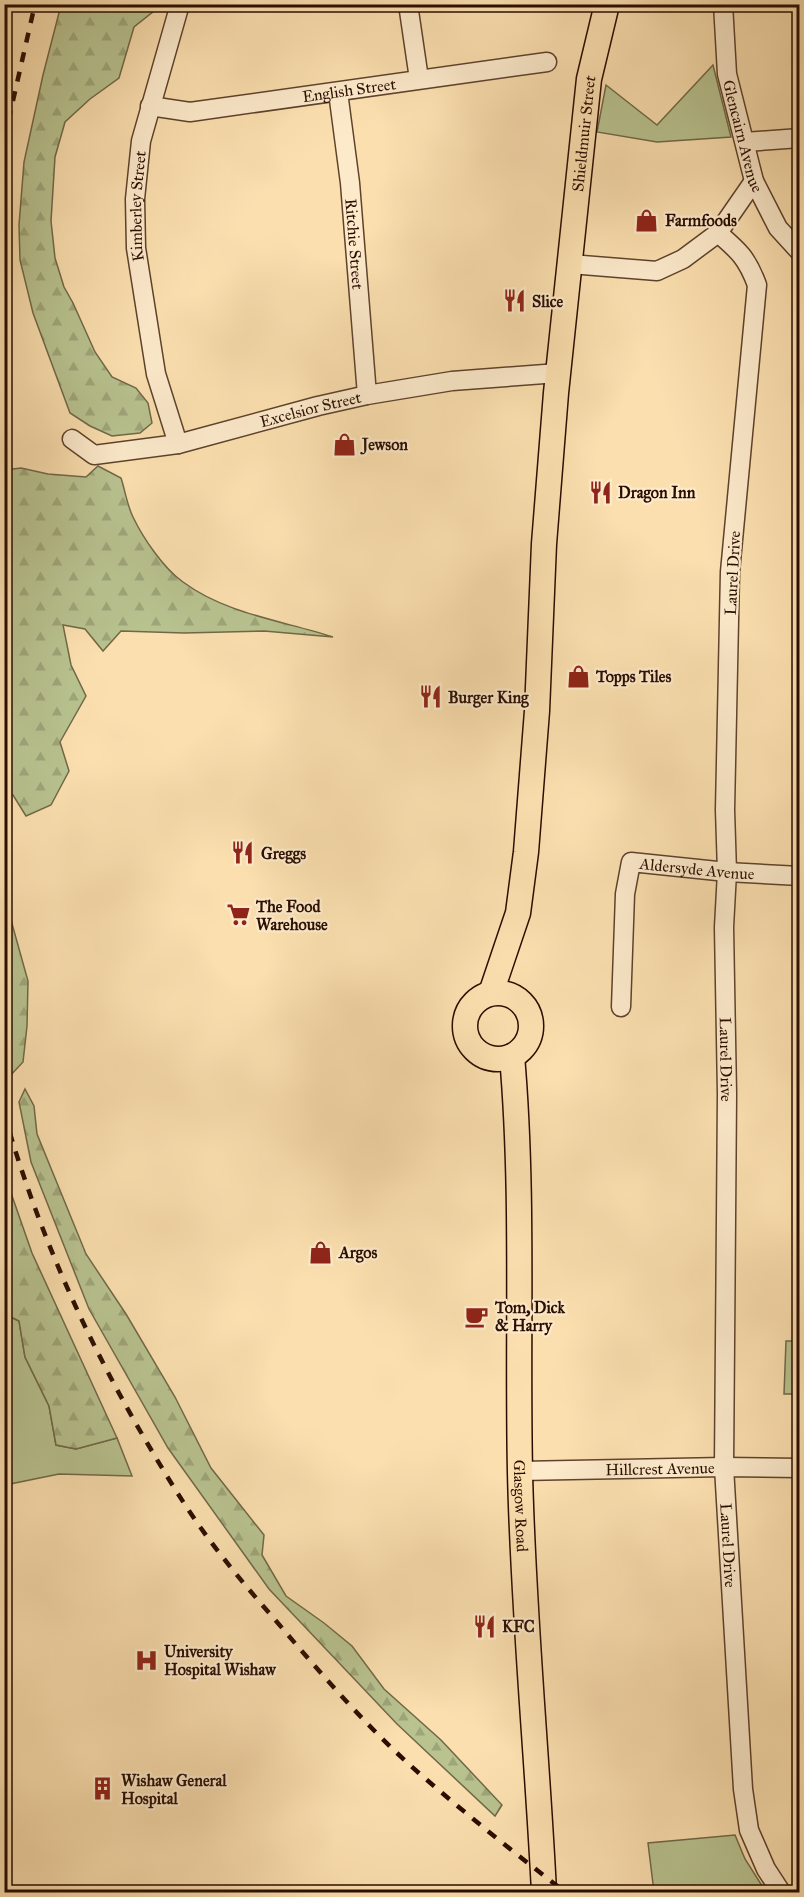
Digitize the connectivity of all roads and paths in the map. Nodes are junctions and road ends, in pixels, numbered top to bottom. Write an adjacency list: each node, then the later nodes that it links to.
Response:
1 (180, 4): 8 (street, Kimberley Street)
2 (408, 4): 6 (street)
3 (607, 4): 14 (main road, Shieldmuir Street)
4 (723, 4): 10 (street, Glencairn Avenue)
5 (547, 62): 6 (street, English Street)
6 (419, 79): 7 (street, English Street)
7 (338, 92): 8 (street, English Street); 16 (street, Ritchie Street)
8 (150, 106): 18 (street, Kimberley Street)
9 (800, 138): 10 (street)
10 (745, 142): 11 (street, Glencairn Avenue)
11 (754, 182): 12 (street); 13 (street, Glencairn Avenue)
12 (718, 233): 14 (street); 19 (street, Laurel Drive)
13 (800, 252)
14 (570, 264): 15 (main road, Shieldmuir Street)
15 (558, 373): 16 (street, Excelsior Street); 21 (main road, Shieldmuir Street)
16 (367, 395): 18 (street, Excelsior Street)
17 (72, 439): 18 (street, Excelsior Street)
18 (178, 444)
19 (727, 872): 20 (street, Aldersyde Avenue); 22 (street, Aldersyde Avenue); 24 (street, Laurel Drive)
20 (800, 876)
21 (499, 994): 23 (main road); 23 (main road)
22 (621, 1007)
23 (502, 1057): 26 (main road, Glasgow Road)
24 (724, 1467): 25 (street, Hillcrest Avenue); 26 (street, Hillcrest Avenue); 28 (street, Laurel Drive)
25 (800, 1468)
26 (520, 1471): 27 (main road, Glasgow Road)
27 (544, 1893)
28 (781, 1893)

